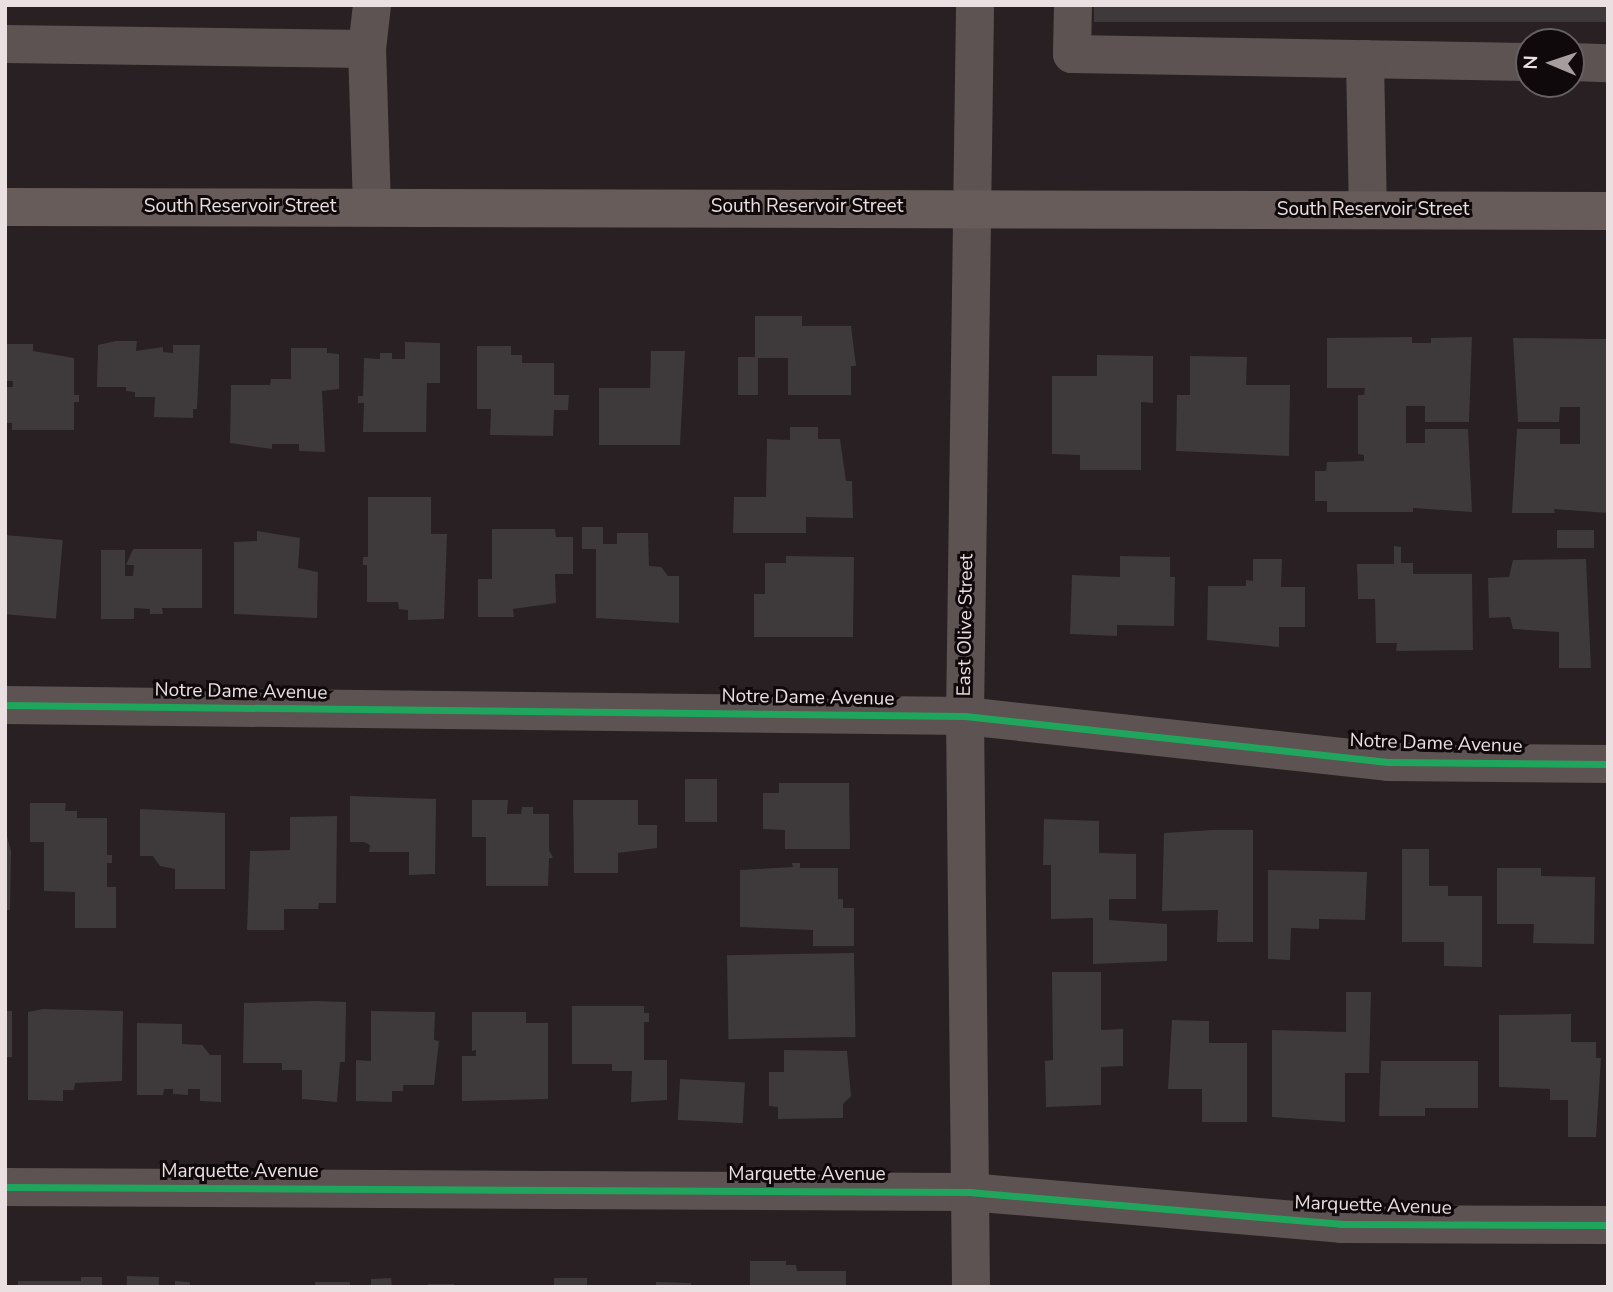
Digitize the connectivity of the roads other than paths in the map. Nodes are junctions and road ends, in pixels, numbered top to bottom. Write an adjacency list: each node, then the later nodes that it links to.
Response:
1 (372, 5): 5 (street)
2 (975, 5): 12 (street, East Olive Street)
3 (1073, 5): 6 (street)
4 (5, 44): 5 (street)
5 (367, 50): 11 (street)
6 (1366, 59): 7 (street); 13 (street)
7 (1515, 62)
8 (1585, 62): 9 (street)
9 (1608, 63)
10 (5, 206): 11 (main road, South Reservoir Street)
11 (372, 207): 12 (main road, South Reservoir Street)
12 (972, 207): 13 (main road, South Reservoir Street); 16 (street, East Olive Street)
13 (1368, 210): 14 (main road, South Reservoir Street)
14 (1608, 211)
15 (5, 705): 16 (street, Notre Dame Avenue)
16 (965, 716): 17 (street, Notre Dame Avenue); 19 (street, East Olive Street)
17 (1608, 764)
18 (5, 1186): 19 (street, Marquette Avenue)
19 (969, 1192): 20 (street, Marquette Avenue); 21 (street, East Olive Street)
20 (1608, 1225)
21 (971, 1287)

